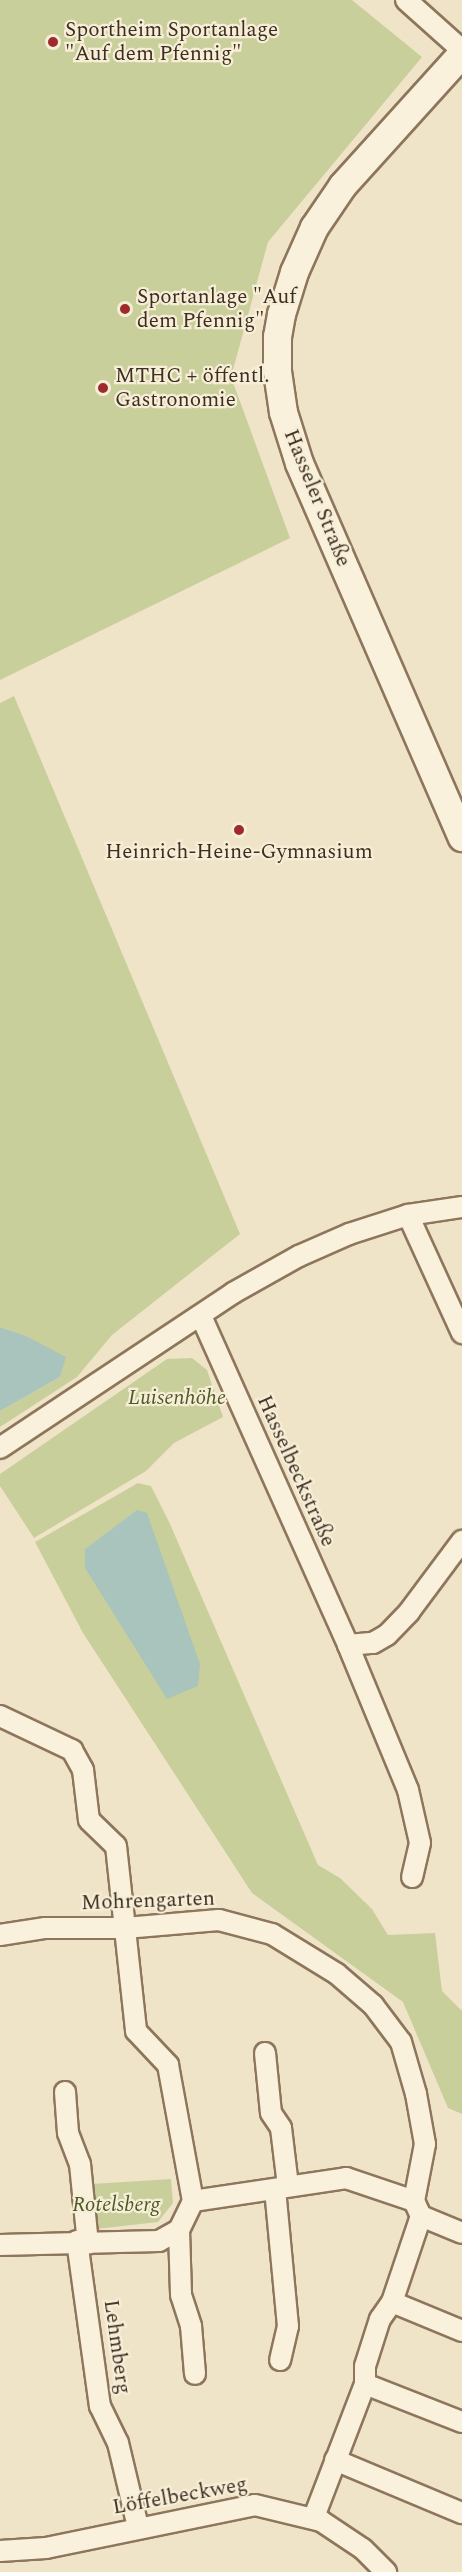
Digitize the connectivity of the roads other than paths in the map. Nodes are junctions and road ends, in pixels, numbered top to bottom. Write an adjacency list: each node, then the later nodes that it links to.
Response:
1 (406, 0): 2 (street)
2 (462, 52): 3 (main road, Hasseler Straße)
3 (462, 837)
4 (462, 1207): 5 (street)
5 (408, 1215): 6 (street); 7 (street)
6 (201, 1316): 8 (street); 10 (street, Hasselbeckstraße)
7 (462, 1332)
8 (0, 1448)
9 (462, 1541): 10 (street)
10 (348, 1645): 12 (street, Hasselbeckstraße)
11 (0, 1716): 13 (street)
12 (412, 1877)
13 (125, 1928): 14 (street, Mohrengarten); 18 (street); 19 (street, Mohrengarten)
14 (0, 1935)
15 (265, 2053): 17 (street)
16 (65, 2092): 22 (street, Lehmberg)
17 (281, 2188): 18 (street); 19 (street); 26 (street)
18 (193, 2201): 20 (street)
19 (418, 2209): 21 (street); 24 (street, Mohrengarten)
20 (178, 2230): 22 (street); 27 (street)
21 (462, 2233)
22 (83, 2242): 23 (street); 33 (street, Lehmberg)
23 (0, 2245)
24 (392, 2302): 25 (street); 28 (street, Mohrengarten)
25 (462, 2331)
26 (280, 2360)
27 (195, 2374)
28 (365, 2384): 29 (street); 30 (street, Mohrengarten)
29 (462, 2422)
30 (335, 2460): 31 (street); 32 (street, Mohrengarten)
31 (462, 2513)
32 (314, 2517): 33 (street, Löffelbeckweg); 35 (street, Löffelbeckweg)
33 (138, 2527): 34 (street, Löffelbeckweg)
34 (0, 2551)
35 (386, 2572)

